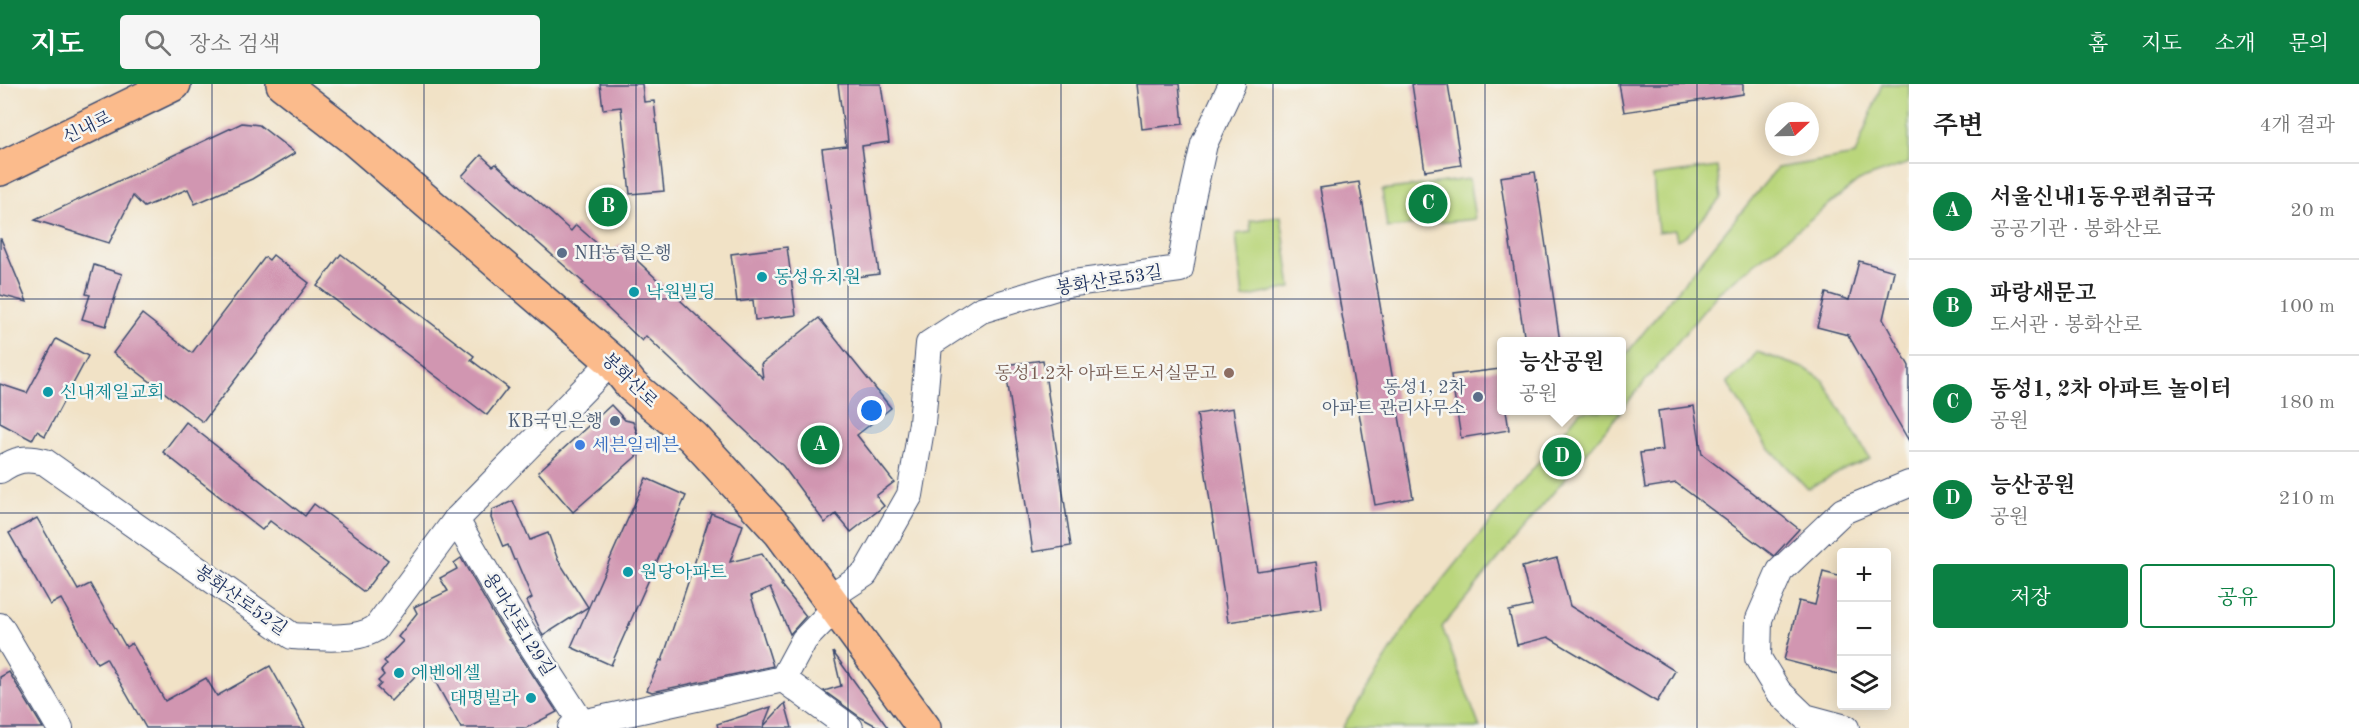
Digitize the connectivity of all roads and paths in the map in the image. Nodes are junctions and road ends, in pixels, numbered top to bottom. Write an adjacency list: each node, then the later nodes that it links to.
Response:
1 (174, 84): 4 (main road, 신내로)
2 (283, 84): 5 (main road, 봉화산로)
3 (1232, 84): 9 (street, 봉화산로53길)
4 (0, 169)
5 (612, 361): 8 (street, 봉화산로52길); 9 (main road, 봉화산로)
6 (0, 470): 8 (street, 봉화산로52길)
7 (1909, 484): 17 (street)
8 (456, 520): 13 (street, 용마산로129길)
9 (832, 603): 11 (street); 16 (main road, 봉화산로)
10 (0, 626): 14 (street)
11 (783, 679): 12 (street); 13 (street)
12 (817, 719): 15 (street)
13 (579, 726)
14 (60, 728)
15 (850, 728)
16 (924, 728)
17 (1845, 728)

